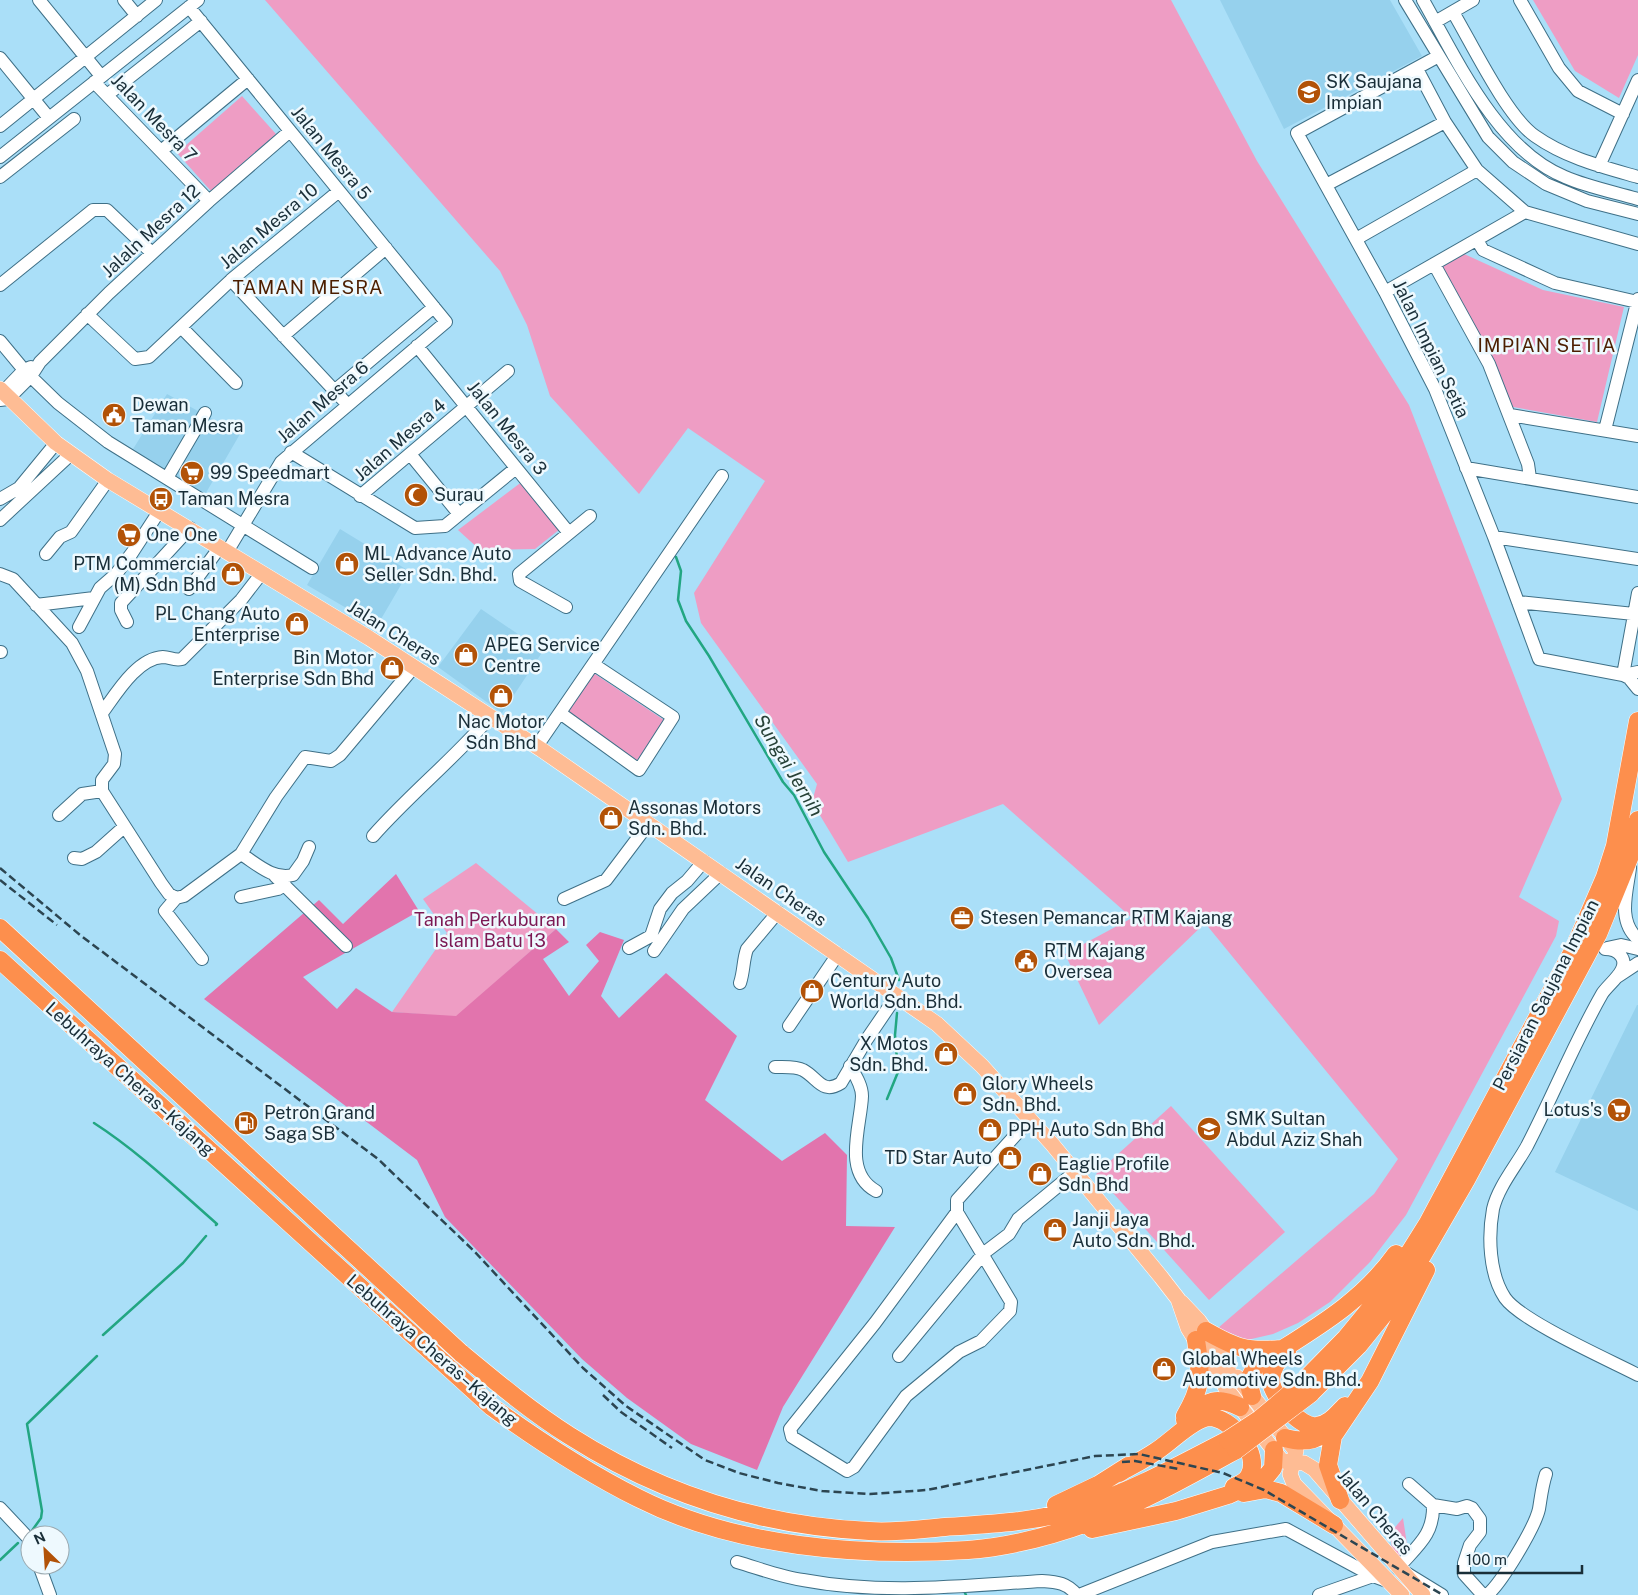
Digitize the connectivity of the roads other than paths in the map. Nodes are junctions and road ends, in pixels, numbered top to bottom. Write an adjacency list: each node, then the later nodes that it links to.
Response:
1 (39, 0): 15 (street, Jalan Mesra 7)
2 (124, 0): 10 (street)
3 (156, 0): 10 (street)
4 (1405, 0): 13 (street)
5 (1423, 0): 12 (street)
6 (1473, 0): 9 (street)
7 (1520, 0): 24 (street)
8 (194, 4): 11 (street, Jalan Mesra 5); 17 (street)
9 (1453, 12): 12 (street); 32 (street)
10 (137, 16): 15 (street)
11 (201, 21): 18 (street, Jalan Mesra 5); 20 (street)
12 (1435, 22): 22 (street)
13 (1437, 57): 16 (street, Jalan Impian Setia); 23 (street)
14 (0, 58): 21 (street)
15 (86, 58): 17 (street, Jalan Mesra 7); 21 (street)
16 (1417, 68): 27 (street); 36 (street, Jalan Impian Setia)
17 (97, 79): 20 (street, Jalan Mesra 7); 25 (street)
18 (248, 79): 29 (street, Jalan Mesra 5); 30 (street)
19 (1638, 80): 24 (street)
20 (107, 95): 30 (street, Jalan Mesra 7)
21 (33, 100): 25 (street); 28 (street)
22 (1483, 101): 23 (street); 38 (street)
23 (1470, 109): 41 (street)
24 (1623, 114): 32 (street)
25 (49, 118): 31 (street)
26 (74, 119): 34 (street)
27 (1445, 122): 33 (street); 36 (street)
28 (0, 126)
29 (290, 131): 37 (street, Jalan Mesra 5); 39 (street, Jalaln Mesra 12)
30 (161, 151): 39 (street, Jalan Mesra 7)
31 (0, 157)
32 (1599, 166): 35 (street)
33 (1477, 170): 40 (street); 42 (street)
34 (0, 177)
35 (1638, 178)
36 (1326, 186): 42 (street, Jalan Impian Setia)
37 (339, 191): 45 (street, Jalan Mesra 5); 48 (street, Jalan Mesra 10)
38 (1638, 199)
39 (208, 201): 46 (street, Jalaln Mesra 12)
40 (1525, 212): 43 (street); 44 (street)
41 (1638, 214)
42 (1356, 239): 50 (street, Jalan Impian Setia)
43 (1477, 240): 47 (street); 51 (street)
44 (1638, 244)
45 (386, 248): 52 (street, Jalan Mesra 5); 56 (street)
46 (152, 253): 49 (street); 53 (street, Jalaln Mesra 12)
47 (1434, 264): 50 (street); 67 (street)
48 (232, 280): 55 (street, Jalan Mesra 10); 56 (street)
49 (0, 285)
50 (1385, 292): 75 (street, Jalan Impian Setia)
51 (1638, 300): 68 (street)
52 (434, 307): 54 (street, Jalan Mesra 5); 62 (street)
53 (87, 314): 55 (street, Jalan Mesra 10); 60 (street, Jalaln Mesra 12)
54 (446, 322): 58 (street, Jalan Mesra 6)
55 (181, 328): 61 (street)
56 (283, 336): 62 (street)
57 (0, 341): 60 (street)
58 (417, 346): 64 (street, Jalan Mesra 6); 65 (street, Jalan Mesra 3)
59 (508, 371): 65 (street, Jalan Mesra 4)
60 (28, 373): 63 (street, Jalaln Mesra 12); 77 (street)
61 (236, 383)
62 (334, 391): 64 (street)
63 (2, 395): 70 (main road, Jalan Cheras)
64 (347, 404): 71 (street, Jalan Mesra 6)
65 (466, 406): 73 (street, Jalan Mesra 4); 74 (street, Jalan Mesra 3)
66 (205, 413): 77 (street)
67 (1510, 416): 68 (street); 78 (street)
68 (1606, 430): 69 (street)
69 (1638, 436)
70 (56, 443): 72 (main road, Jalan Cheras); 82 (street)
71 (291, 452): 80 (street); 87 (street, Jalan Mesra 6)
72 (71, 454): 79 (main road, Jalan Cheras); 86 (street)
73 (410, 454): 80 (street, Jalan Mesra 4); 84 (street)
74 (516, 468): 84 (street); 89 (street, Jalan Mesra 3)
75 (1466, 468): 78 (street); 90 (street, Jalan Impian Setia)
76 (722, 476): 106 (street)
77 (167, 478): 87 (street)
78 (1530, 478): 81 (street)
79 (108, 480): 83 (main road, Jalan Cheras); 92 (street)
80 (360, 496): 84 (street)
81 (1638, 497)
82 (0, 500)
83 (160, 510): 88 (main road, Jalan Cheras); 99 (street)
84 (459, 514)
85 (590, 516): 89 (street)
86 (0, 520)
87 (242, 526): 91 (street, Jalan Mesra 6); 94 (street)
88 (190, 528): 91 (main road, Jalan Cheras); 104 (street)
89 (569, 533): 102 (street)
90 (1494, 537): 93 (street); 100 (street, Jalan Impian Setia)
91 (224, 550): 96 (main road, Jalan Cheras); 97 (street, Jalan Mesra 6)
92 (46, 554)
93 (1638, 559)
94 (312, 568)
95 (0, 574): 101 (street)
96 (261, 574): 107 (main road, Jalan Cheras); 111 (street)
97 (188, 589)
98 (1638, 593): 103 (street)
99 (94, 598): 101 (street); 105 (street)
100 (1518, 602): 103 (street); 109 (street, Jalan Impian Setia)
101 (36, 605): 111 (street)
102 (566, 607)
103 (1634, 614): 109 (street)
104 (127, 622)
105 (79, 627)
106 (593, 664): 112 (street); 112 (street)
107 (414, 667): 113 (main road, Jalan Cheras); 124 (street)
108 (1638, 672): 109 (street, Jalan Impian Setia)
109 (1622, 675): 110 (street)
110 (1638, 689)
111 (102, 713): 116 (street)
112 (560, 713): 115 (street)
113 (491, 716): 115 (main road, Jalan Cheras); 121 (street)
114 (1638, 721): 152 (highway, Persiaran Saujana Impian)
115 (537, 746): 119 (main road, Jalan Cheras)
116 (102, 791): 117 (street); 120 (street)
117 (60, 814)
118 (1638, 820): 123 (highway, Persiaran Saujana Impian)
119 (649, 823): 126 (main road, Jalan Cheras); 131 (street)
120 (124, 827): 125 (street); 130 (street)
121 (373, 836)
122 (309, 847): 128 (street)
123 (1632, 850): 134 (street); 145 (highway, Persiaran Saujana Impian)
124 (241, 854): 128 (street); 130 (street)
125 (74, 858)
126 (704, 861): 127 (main road, Jalan Cheras); 136 (street)
127 (721, 873): 132 (main road, Jalan Cheras); 139 (street)
128 (280, 880): 129 (street); 135 (street)
129 (241, 897)
130 (176, 898): 141 (street)
131 (564, 899)
132 (778, 912): 140 (main road, Jalan Cheras); 146 (street)
133 (0, 928): 178 (highway, Lebuhraya Cheras–Kajang)
134 (1638, 939)
135 (346, 946)
136 (629, 948)
137 (1604, 949): 138 (street); 144 (street); 145 (street)
138 (1638, 949)
139 (654, 951)
140 (838, 954): 147 (main road, Jalan Cheras); 148 (street)
141 (202, 959)
142 (0, 960): 181 (highway, Lebuhraya Cheras–Kajang)
143 (1638, 964): 144 (street)
144 (1617, 977): 162 (street)
145 (1573, 981): 152 (highway, Persiaran Saujana Impian)
146 (740, 983)
147 (897, 995): 149 (street); 151 (main road, Jalan Cheras)
148 (789, 1026)
149 (850, 1066): 150 (street); 155 (street)
150 (775, 1067)
151 (1030, 1120): 153 (main road, Jalan Cheras); 156 (street)
152 (1486, 1126): 154 (highway, Persiaran Saujana Impian)
153 (1075, 1172): 157 (street); 159 (main road, Jalan Cheras)
154 (1459, 1176): 158 (highway); 163 (highway); 168 (highway, Lebuhraya Cheras–Kajang, bridge)
155 (876, 1191)
156 (957, 1212): 157 (street); 157 (street)
157 (984, 1253): 161 (street)
158 (1310, 1333): 160 (highway); 163 (highway)
159 (1201, 1336): 160 (highway); 164 (main road, Jalan Cheras); 166 (highway)
160 (1282, 1349): 164 (highway)
161 (900, 1356)
162 (1638, 1376)
163 (1370, 1380): 165 (highway)
164 (1246, 1401): 166 (highway); 167 (main road, Jalan Cheras)
165 (1347, 1413): 167 (highway); 174 (highway)
166 (1181, 1423): 170 (highway)
167 (1280, 1444): 169 (main road, Jalan Cheras); 173 (highway)
168 (1232, 1445): 178 (highway, Lebuhraya Cheras–Kajang); 181 (highway, Lebuhraya Cheras–Kajang)
169 (1294, 1462): 174 (main road, Jalan Cheras); 179 (main road, Jalan Cheras)
170 (1118, 1473): 177 (highway); 178 (highway)
171 (1546, 1474): 195 (street)
172 (1409, 1484): 175 (street)
173 (1228, 1495): 177 (highway); 179 (highway)
174 (1340, 1500): 183 (main road, Jalan Cheras)
175 (1433, 1505): 183 (street); 194 (street)
176 (0, 1508): 180 (street)
177 (1176, 1511): 181 (highway)
178 (1012, 1523)
179 (1334, 1525): 186 (main road, Jalan Cheras)
180 (20, 1529)
181 (1025, 1540)
182 (736, 1562): 187 (street)
183 (1398, 1568): 192 (main road, Jalan Cheras); 193 (street)
184 (43, 1575): 188 (street)
185 (1372, 1576): 186 (street); 189 (street); 190 (street)
186 (1389, 1582): 191 (main road, Jalan Cheras)
187 (948, 1591): 189 (street)
188 (50, 1595)
189 (1078, 1595)
190 (1319, 1595)
191 (1402, 1595)
192 (1423, 1595)
193 (1442, 1595)
194 (1483, 1595)
195 (1487, 1595)

